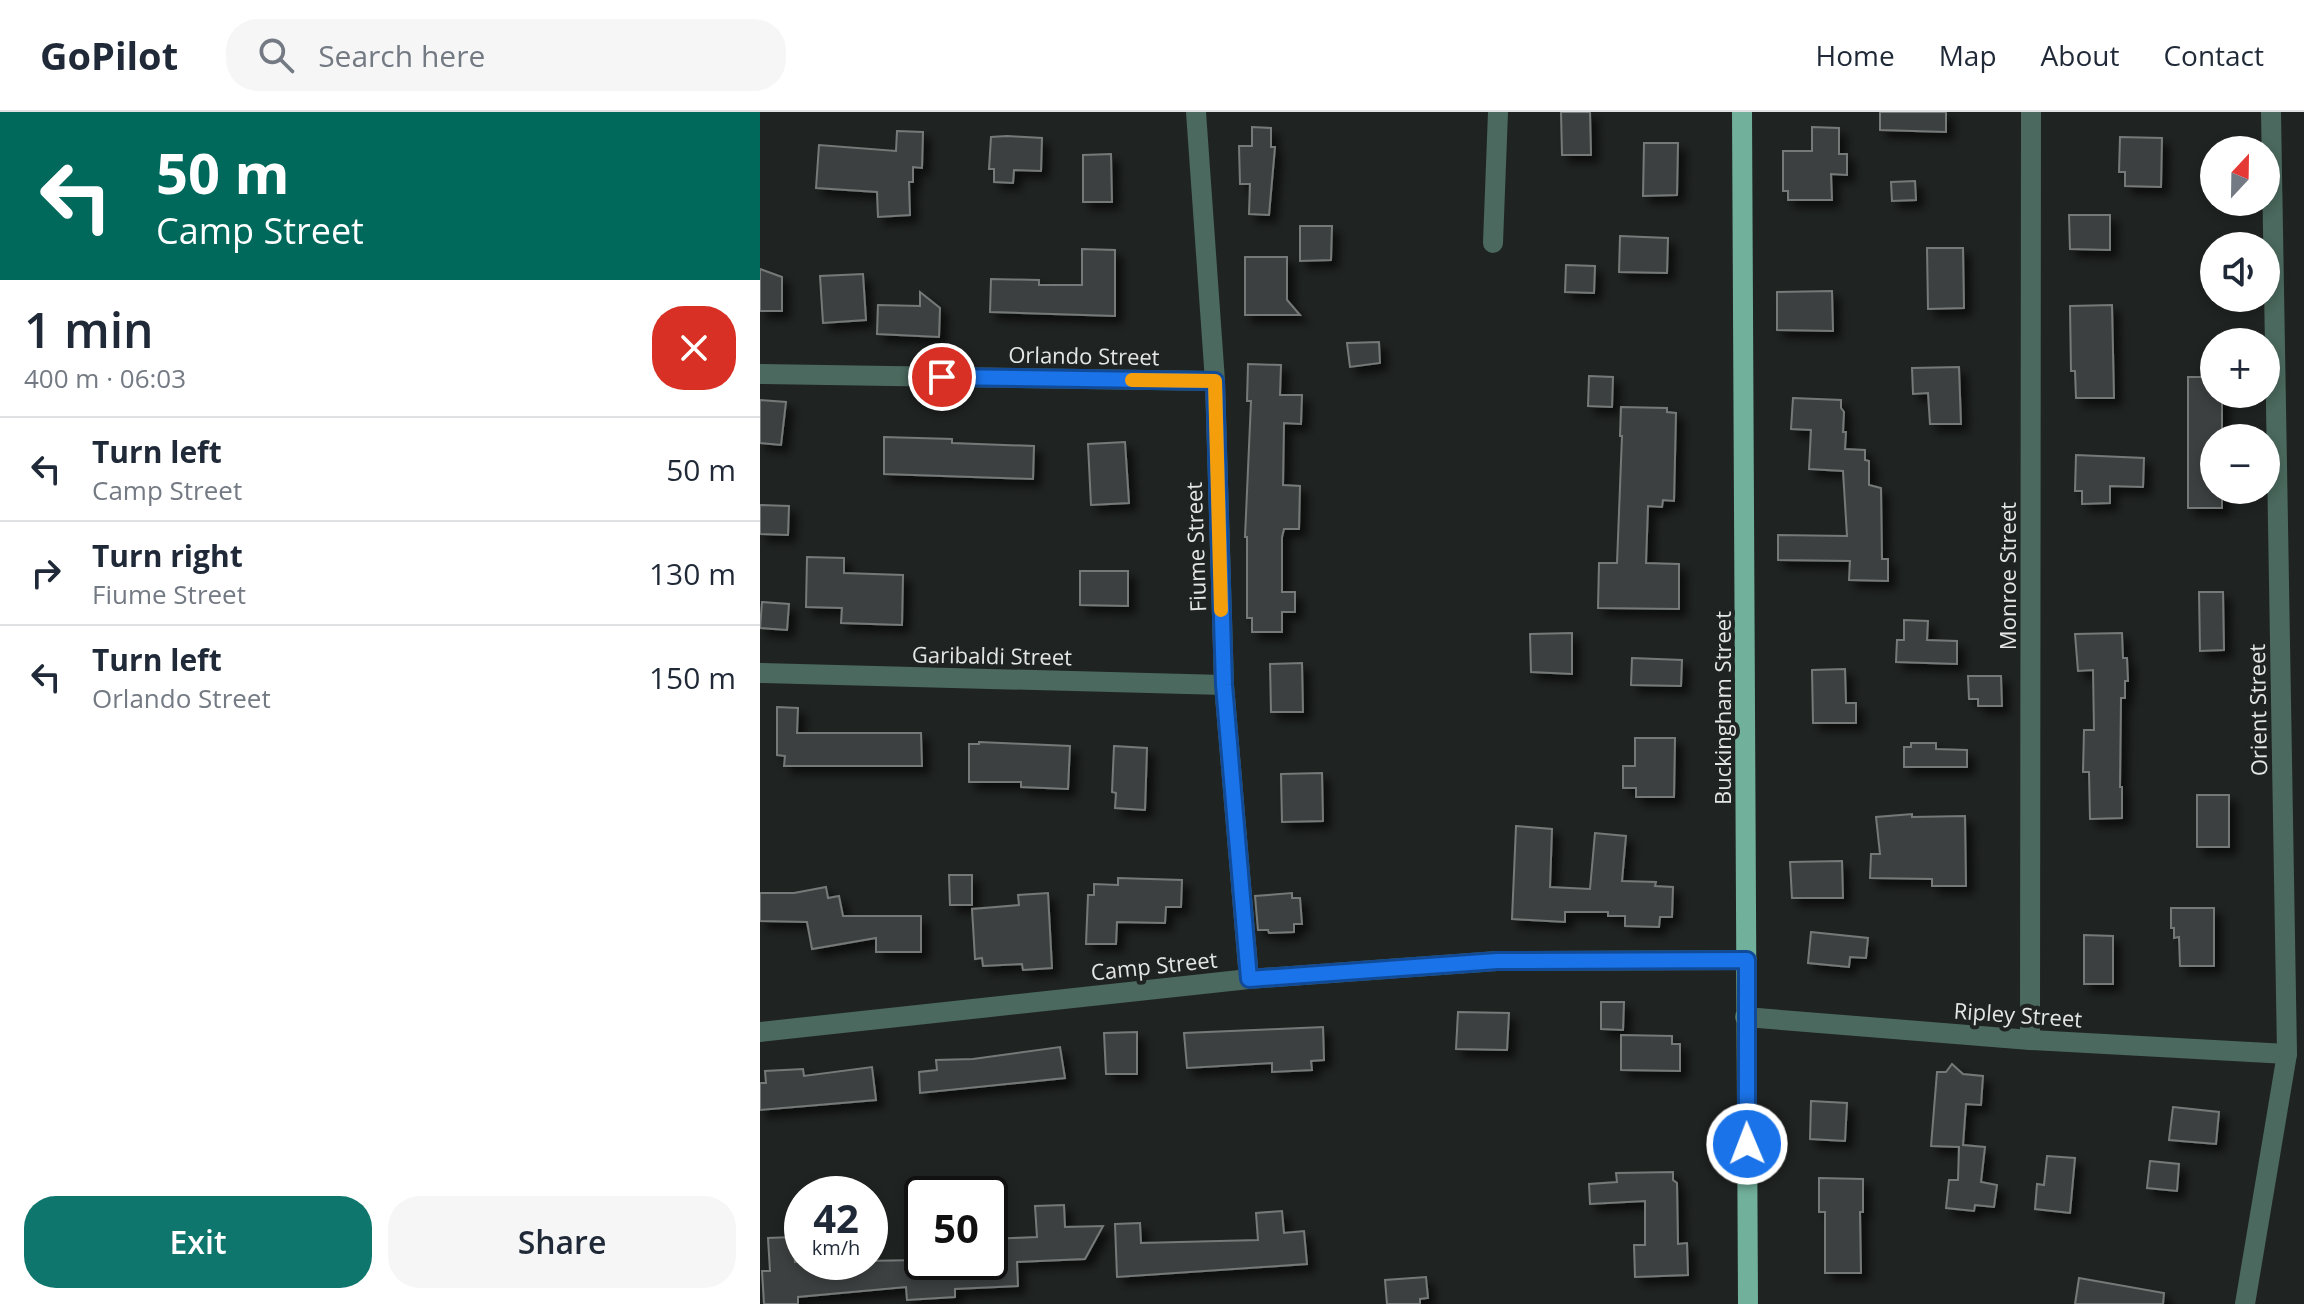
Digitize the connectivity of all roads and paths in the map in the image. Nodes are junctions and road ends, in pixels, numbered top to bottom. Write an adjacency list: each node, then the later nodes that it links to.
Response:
1 (1196, 112): 8 (street, Fiume Street)
2 (1498, 112): 6 (street)
3 (1742, 112): 11 (main road, Buckingham Street)
4 (2031, 112): 15 (street, Monroe Street)
5 (2271, 112): 16 (street, Orient Street)
6 (1493, 243)
7 (760, 374): 8 (street, Orlando Street)
8 (1215, 381): 10 (street, Fiume Street)
9 (760, 673): 10 (street, Garibaldi Street)
10 (1224, 685): 12 (street, Fiume Street)
11 (1747, 960): 12 (street, Camp Street); 13 (main road, Buckingham Street)
12 (1249, 979): 14 (street, Camp Street)
13 (1745, 1017): 15 (street, Ripley Street); 17 (main road, Buckingham Street)
14 (760, 1032)
15 (2030, 1040): 16 (street, Ripley Street)
16 (2287, 1054): 18 (street, Orient Street)
17 (1748, 1304)
18 (2245, 1304)

